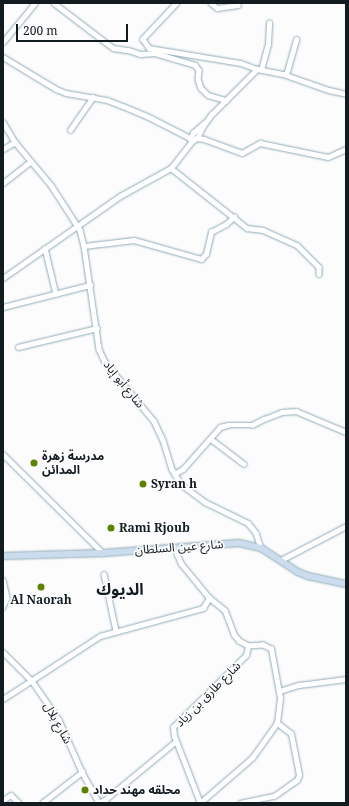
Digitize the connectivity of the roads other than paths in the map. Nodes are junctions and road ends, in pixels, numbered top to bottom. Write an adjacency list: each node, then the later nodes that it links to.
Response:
1 (35, 3): 8 (street)
2 (54, 3): 14 (street)
3 (177, 3): 10 (street)
4 (211, 3): 5 (street)
5 (238, 5)
6 (269, 22): 10 (street)
7 (296, 39): 11 (street)
8 (3, 42)
9 (3, 57): 13 (street)
10 (259, 70): 11 (street); 14 (street)
11 (286, 75): 12 (street)
12 (346, 94)
13 (93, 97): 18 (street); 20 (street)
14 (226, 100): 15 (street)
15 (207, 121): 19 (street); 20 (street)
16 (3, 122): 17 (street, شارع أبو إياد)
17 (5, 130): 21 (street, شارع أبو إياد)
18 (70, 130)
19 (197, 138): 20 (street); 23 (street)
20 (190, 141): 25 (street)
21 (15, 142): 22 (street); 24 (street, شارع أبو إياد)
22 (3, 149)
23 (346, 149)
24 (30, 162): 26 (street); 28 (street, شارع أبو إياد)
25 (171, 168): 27 (street); 28 (street)
26 (3, 183)
27 (234, 217): 29 (street); 31 (street)
28 (77, 225): 29 (street, شارع أبو إياد); 30 (street)
29 (84, 246): 33 (street, شارع أبو إياد)
30 (45, 248): 32 (street); 34 (street)
31 (319, 274)
32 (3, 278)
33 (90, 286): 34 (street); 36 (street, شارع أبو إياد)
34 (56, 294): 35 (street)
35 (3, 307)
36 (97, 328): 37 (street); 42 (street, شارع أبو إياد)
37 (18, 347)
38 (346, 432): 39 (street)
39 (210, 439): 41 (street); 42 (street)
40 (3, 454): 46 (street)
41 (244, 464)
42 (174, 474): 45 (street, شارع أبو إياد)
43 (346, 526): 48 (street)
44 (179, 547): 45 (main road, شارع عين السلطان); 46 (main road, شارع عين السلطان); 52 (street, شارع طارق بن زياد)
45 (261, 548): 48 (main road, شارع عين السلطان)
46 (103, 553): 47 (main road, شارع عين السلطان)
47 (3, 556)
48 (281, 560): 51 (main road, شارع عين السلطان)
49 (104, 574): 54 (street)
50 (3, 580): 53 (street)
51 (346, 584)
52 (209, 598): 54 (street); 55 (street, شارع طارق بن زياد)
53 (3, 607)
54 (116, 631): 58 (street)
55 (248, 646): 59 (street); 62 (street, شارع طارق بن زياد)
56 (3, 652): 58 (street, شارع بلال)
57 (346, 679): 59 (street)
58 (32, 681): 60 (street); 63 (street, شارع بلال)
59 (280, 691): 61 (street)
60 (3, 699)
61 (277, 723): 68 (street, شارع طارق بن زياد); 69 (street)
62 (176, 741): 67 (street, شارع بلال); 68 (street, شارع طارق بن زياد)
63 (82, 772): 66 (street); 67 (street, شارع بلال)
64 (3, 800): 65 (street)
65 (19, 803)
66 (42, 803)
67 (99, 803)
68 (200, 803)
69 (240, 803)

